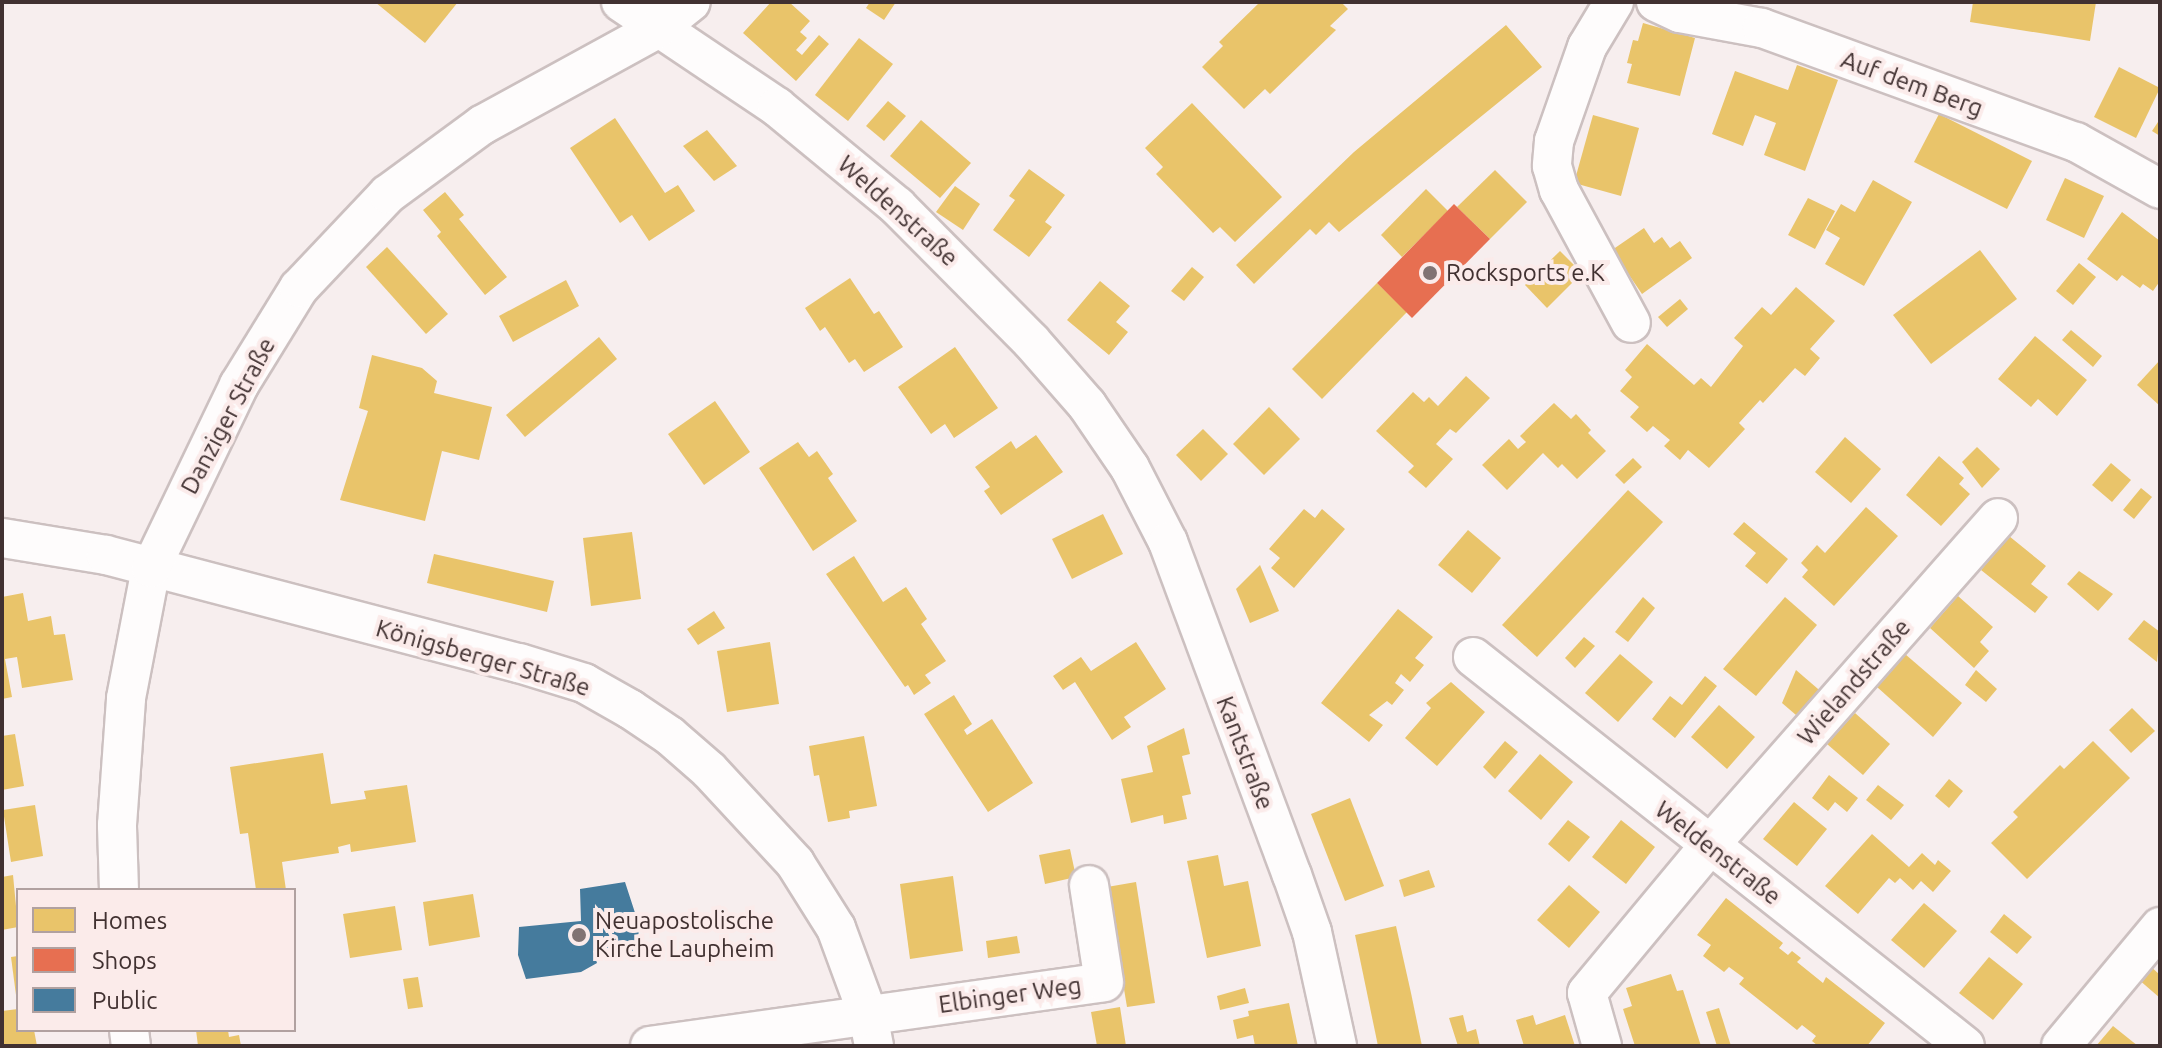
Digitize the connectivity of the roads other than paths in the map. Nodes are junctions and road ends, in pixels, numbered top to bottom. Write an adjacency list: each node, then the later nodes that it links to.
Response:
1 (621, 2): 5 (street, Weldenstraße)
2 (691, 2): 5 (street)
3 (1614, 2): 7 (street)
4 (1656, 2): 6 (street, Auf dem Berg)
5 (657, 29): 8 (street, Weldenstraße); 11 (street, Danziger Straße)
6 (2160, 189)
7 (1631, 323)
8 (1130, 468): 19 (street, Kantstraße)
9 (1998, 518): 13 (street, Wielandstraße)
10 (2, 538): 11 (street, Königsberger Straße)
11 (151, 568): 15 (street, Danziger Straße); 17 (street, Königsberger Straße)
12 (1473, 657): 13 (street, Weldenstraße)
13 (1709, 846): 20 (street, Wielandstraße); 21 (street, Weldenstraße)
14 (1089, 885): 17 (street, Elbinger Weg)
15 (119, 888)
16 (2160, 927): 22 (street)
17 (871, 1031): 18 (street)
18 (650, 1046)
19 (1337, 1046)
20 (1602, 1046)
21 (1965, 1046)
22 (2061, 1046)

